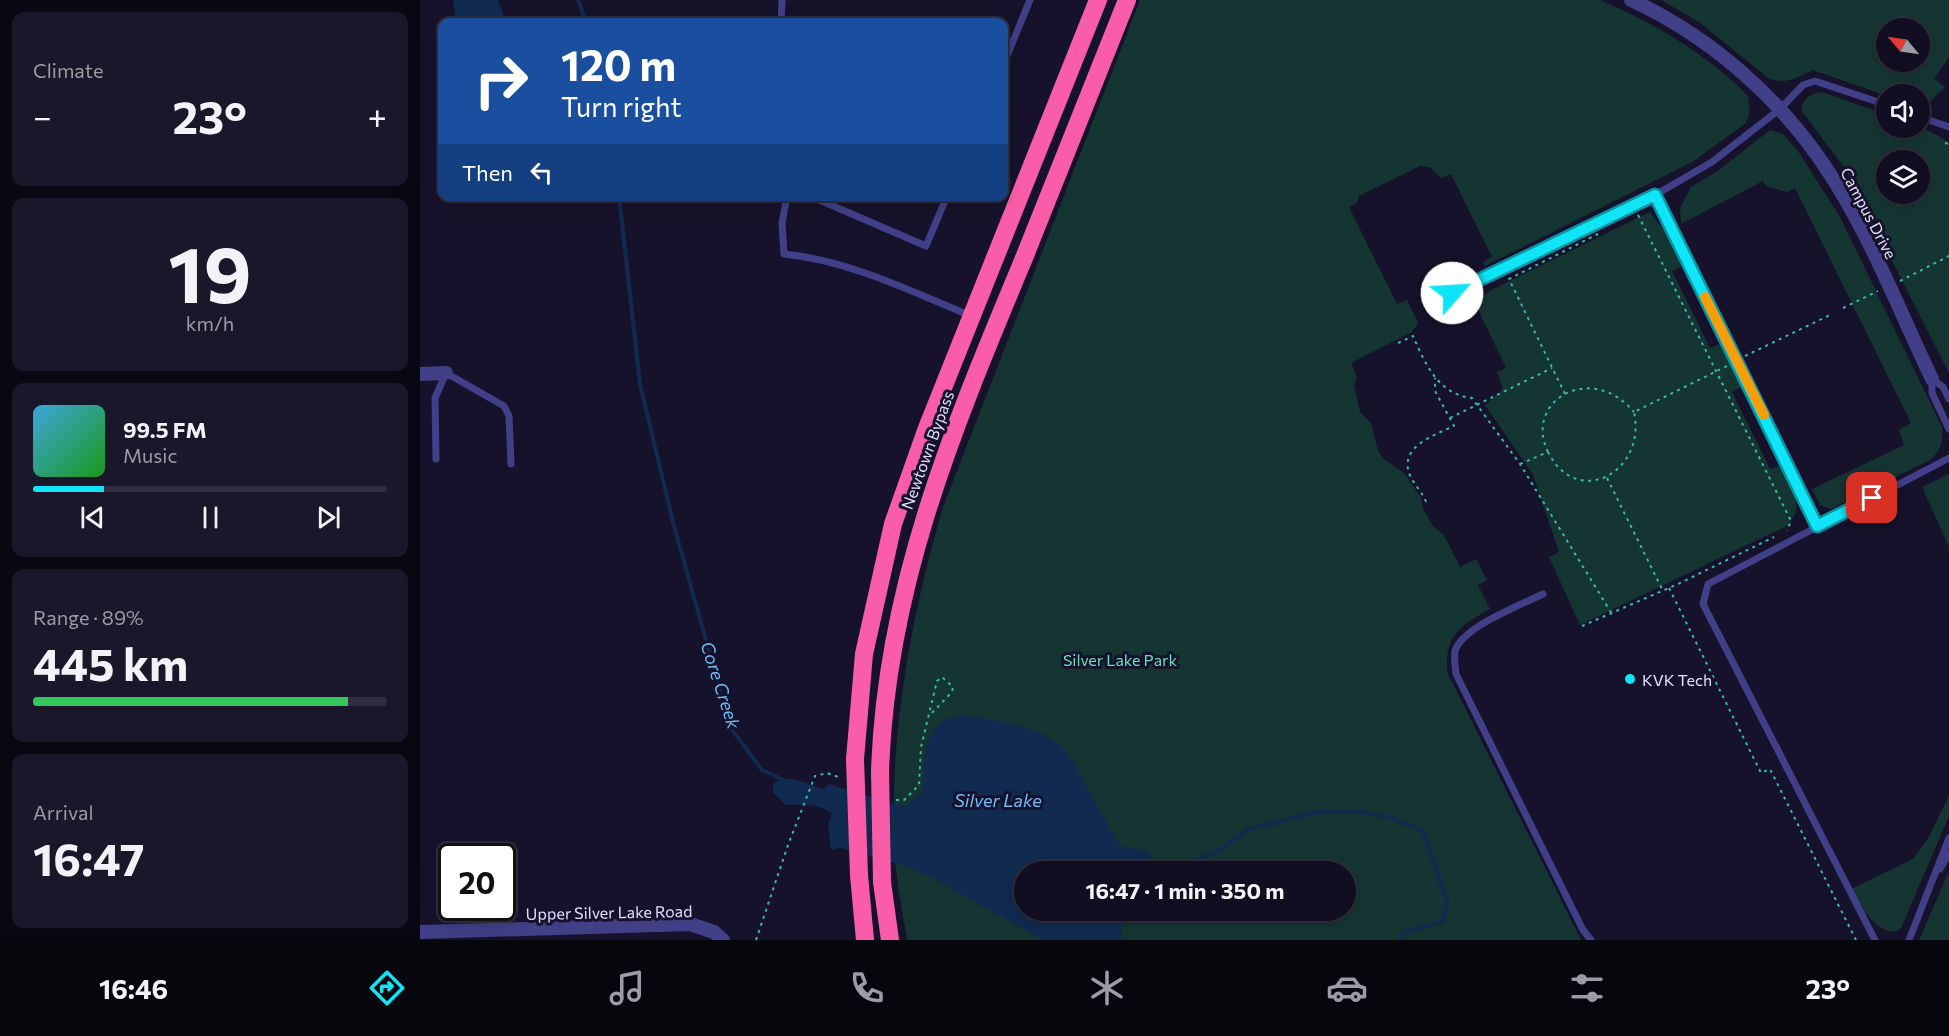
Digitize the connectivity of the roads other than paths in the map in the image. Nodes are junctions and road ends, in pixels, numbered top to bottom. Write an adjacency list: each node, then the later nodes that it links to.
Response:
1 (782, 0): 6 (lane)
2 (1030, 0): 7 (lane)
3 (1098, 0): 17 (highway, Newtown Bypass)
4 (1126, 0): 35 (highway, Newtown Bypass, bridge)
5 (1631, 0): 9 (street, Campus Drive)
6 (781, 18)
7 (1008, 53)
8 (1876, 101): 9 (lane)
9 (1780, 109): 12 (lane); 20 (street, Campus Drive)
10 (1930, 120): 11 (lane)
11 (1949, 127)
12 (1655, 195): 16 (lane); 26 (lane)
13 (786, 201): 17 (lane)
14 (822, 201): 15 (lane)
15 (945, 201)
16 (1452, 293)
17 (972, 316): 34 (highway, Newtown Bypass, bridge)
18 (446, 373): 19 (street); 24 (lane); 25 (lane)
19 (420, 374)
20 (1932, 379): 21 (lane, Campus Drive); 22 (lane, Campus Drive)
21 (1949, 399)
22 (1949, 429)
23 (1949, 458): 26 (lane)
24 (436, 459)
25 (511, 464)
26 (1817, 526): 37 (lane)
27 (1544, 594): 36 (lane)
28 (1949, 838): 30 (lane)
29 (1949, 854): 30 (lane)
30 (1930, 887): 38 (lane)
31 (420, 932): 32 (street, Upper Silver Lake Road)
32 (445, 936): 33 (street, Upper Silver Lake Road)
33 (723, 940)
34 (865, 940)
35 (890, 940)
36 (1591, 940)
37 (1875, 940)
38 (1909, 940)

